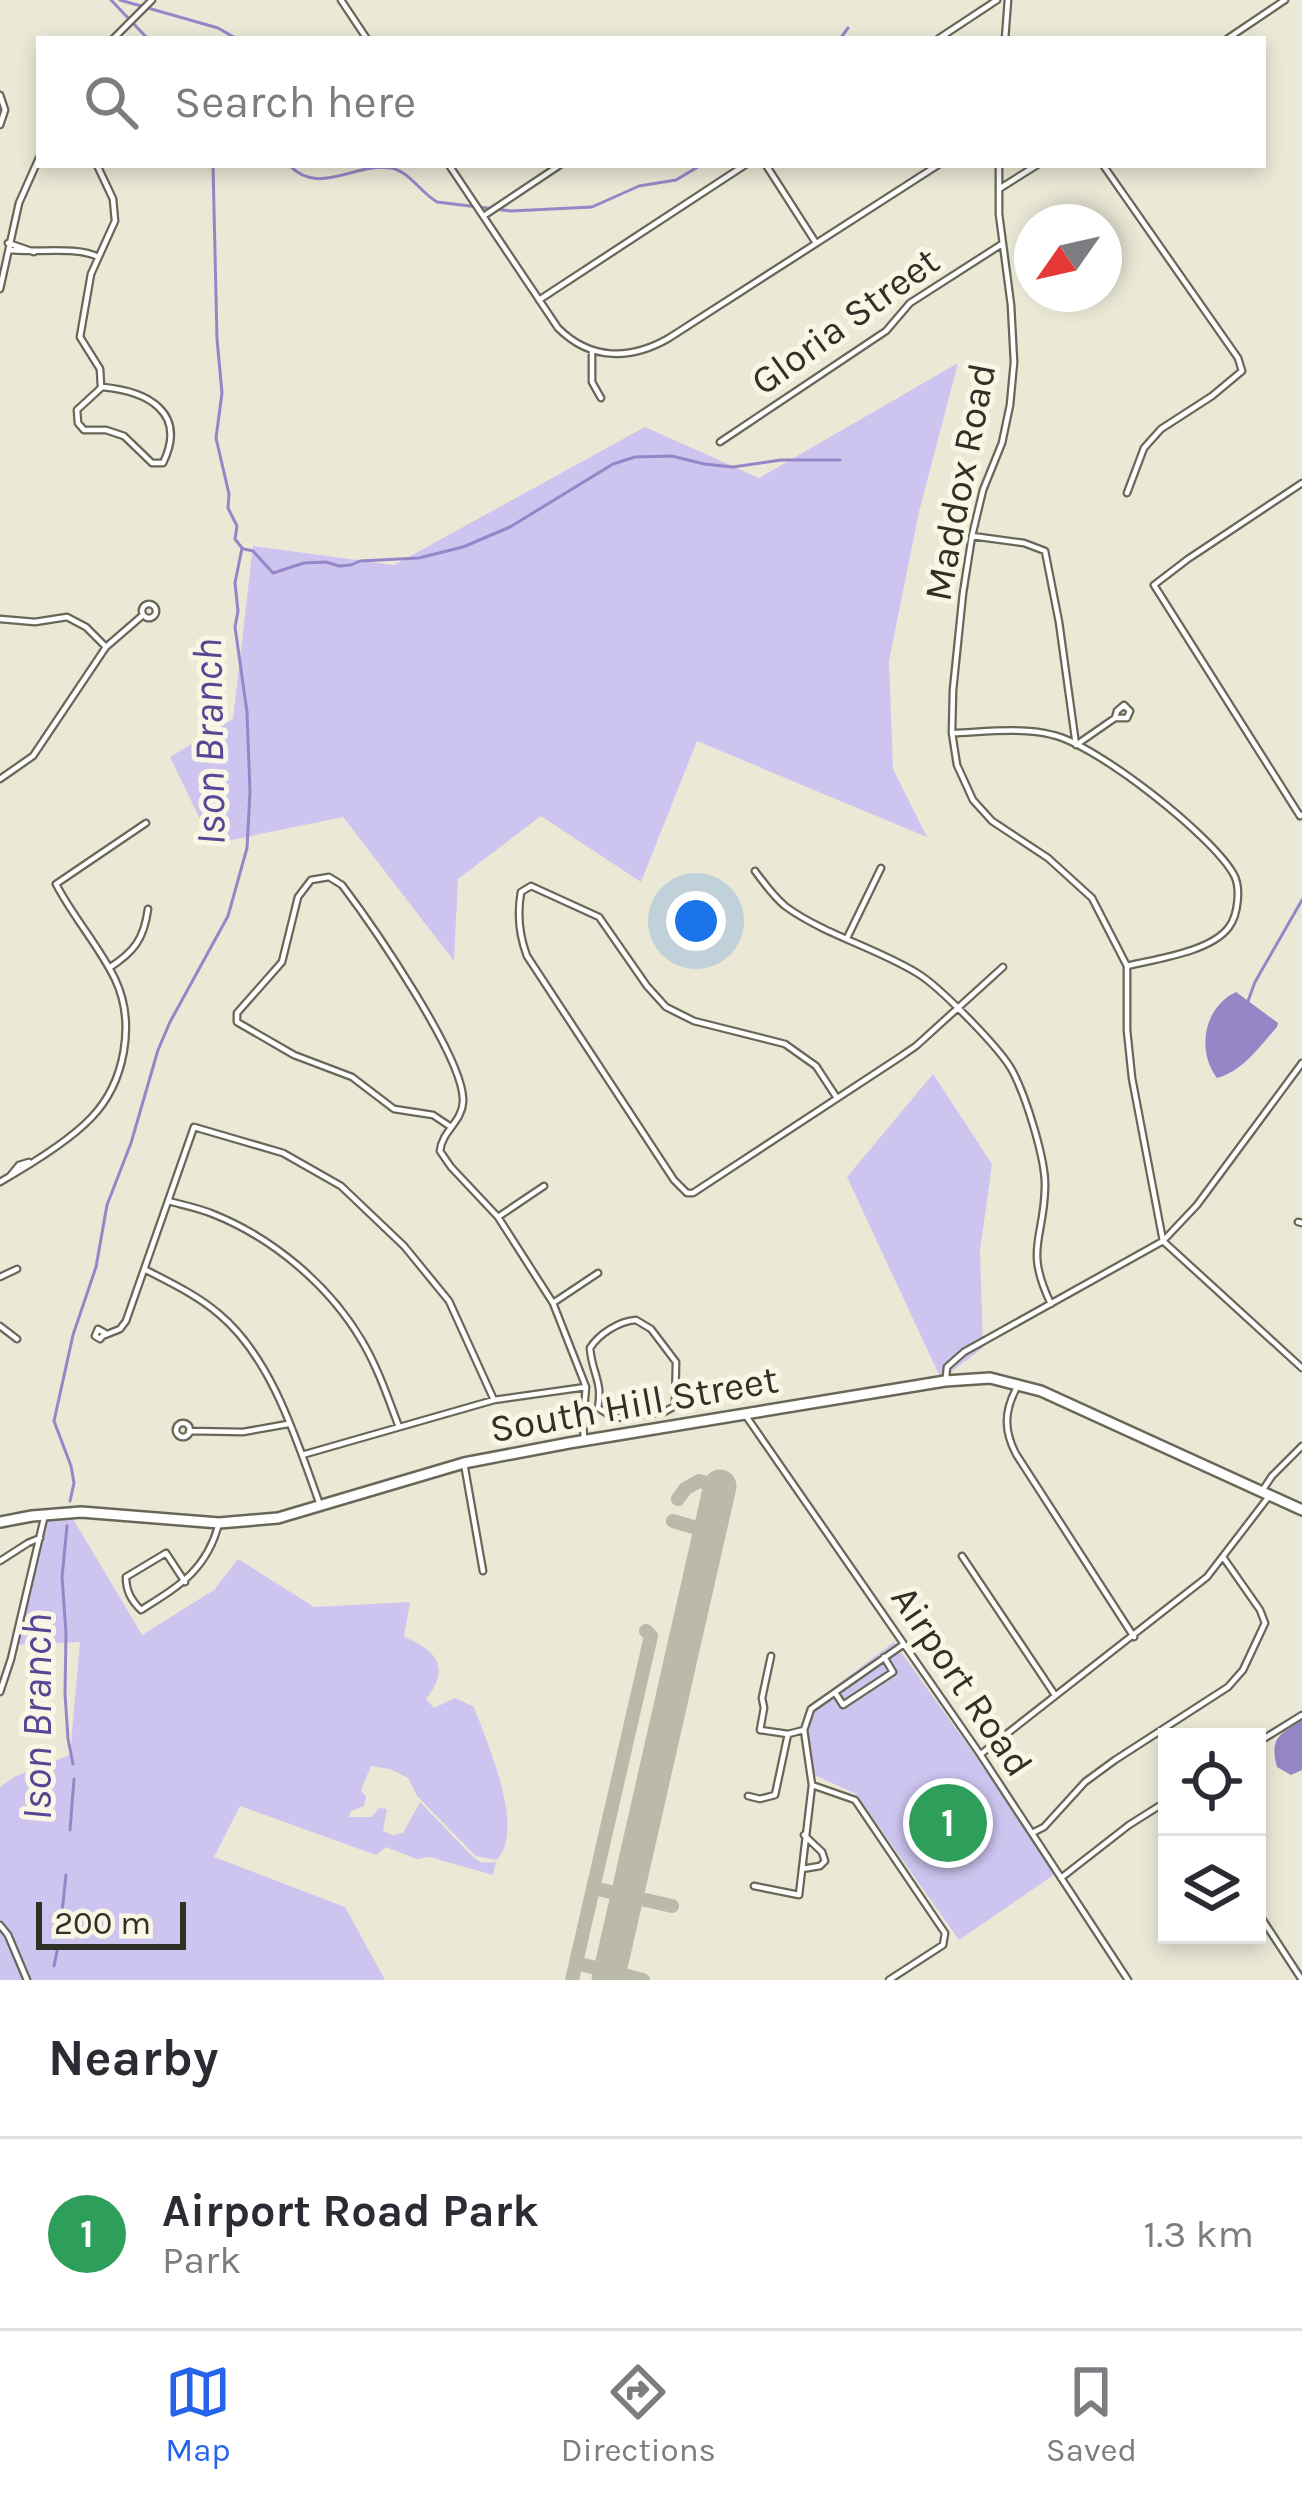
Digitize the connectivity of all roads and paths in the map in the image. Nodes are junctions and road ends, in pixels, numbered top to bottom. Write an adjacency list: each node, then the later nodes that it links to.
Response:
1 (152, 0): 6 (street)
2 (341, 0): 7 (street)
3 (998, 0): 8 (street)
4 (1007, 0): 9 (street)
5 (1285, 0): 10 (street)
6 (116, 36)
7 (365, 36)
8 (943, 36)
9 (1005, 36)
10 (1231, 36)
11 (0, 95): 12 (street)
12 (0, 125)
13 (36, 165): 27 (street)
14 (98, 168): 28 (street)
15 (451, 168): 24 (street)
16 (555, 168): 24 (street)
17 (740, 168): 30 (street)
18 (768, 168): 25 (street)
19 (933, 168): 25 (street)
20 (999, 168): 23 (street, Maddox Road)
21 (1032, 168): 23 (street)
22 (1105, 168): 36 (street)
23 (998, 190): 26 (street, Maddox Road)
24 (483, 216): 30 (street)
25 (816, 243): 31 (street)
26 (1002, 244): 34 (street, Gloria Street); 37 (street, Maddox Road)
27 (8, 246): 28 (street); 29 (street)
28 (98, 257): 32 (street)
29 (0, 289)
30 (539, 301): 31 (street)
31 (592, 351): 33 (street)
32 (101, 387): 32 (street)
33 (602, 398)
34 (719, 442)
35 (1302, 483): 45 (street)
36 (1127, 493)
37 (972, 536): 42 (street, Maddox Road); 43 (street)
38 (142, 615): 40 (street)
39 (0, 619): 40 (street)
40 (106, 647): 44 (street)
41 (1115, 718): 43 (street)
42 (952, 733): 43 (street); 51 (street, Maddox Road)
43 (1076, 745): 51 (street)
44 (0, 779)
45 (1302, 815)
46 (146, 823): 53 (street)
47 (881, 868): 50 (street)
48 (755, 871): 50 (street)
49 (148, 909): 53 (street)
50 (847, 938): 54 (street)
51 (1127, 966): 62 (street, Maddox Road)
52 (1004, 967): 54 (street)
53 (109, 968): 58 (street)
54 (958, 1009): 56 (street); 68 (street)
55 (1302, 1064): 62 (street)
56 (838, 1098): 56 (street)
57 (451, 1127): 57 (street); 61 (street)
58 (0, 1181)
59 (544, 1186): 61 (street)
60 (168, 1201): 64 (street); 76 (street); 80 (street)
61 (498, 1217): 67 (street)
62 (1163, 1241): 68 (street); 72 (street)
63 (17, 1269): 66 (street)
64 (146, 1270): 70 (street); 79 (street)
65 (598, 1273): 67 (street)
66 (0, 1277)
67 (554, 1303): 75 (street)
68 (1052, 1304): 73 (street)
69 (0, 1326): 71 (street)
70 (105, 1335)
71 (17, 1339)
72 (1302, 1368)
73 (945, 1381): 74 (main road, South Hill Street); 78 (main road, South Hill Street)
74 (1019, 1384): 87 (main road, South Hill Street); 99 (street)
75 (586, 1387): 76 (street); 83 (street)
76 (494, 1400): 80 (street)
77 (664, 1412): 77 (street); 81 (street)
78 (746, 1415): 81 (main road, South Hill Street); 100 (street, Airport Road)
79 (288, 1424): 82 (street); 85 (street)
80 (399, 1427): 85 (street)
81 (665, 1428): 83 (main road, South Hill Street)
82 (189, 1430)
83 (584, 1441): 86 (main road, South Hill Street)
84 (1302, 1446): 87 (street)
85 (302, 1455): 88 (street)
86 (464, 1463): 88 (main road, South Hill Street); 97 (street)
87 (1266, 1493): 89 (main road, South Hill Street); 95 (street)
88 (320, 1504): 92 (main road, South Hill Street)
89 (1302, 1510)
90 (45, 1514): 91 (main road, South Hill Street); 92 (main road, South Hill Street); 93 (street)
91 (0, 1522)
92 (219, 1523): 98 (street)
93 (40, 1538): 96 (street); 103 (street)
94 (962, 1556): 105 (street)
95 (1223, 1557): 99 (street); 114 (street)
96 (0, 1561)
97 (483, 1571)
98 (185, 1582): 98 (street)
99 (1134, 1636): 105 (street)
100 (904, 1643): 102 (street); 110 (street, Airport Road)
101 (771, 1656): 108 (street)
102 (884, 1658): 104 (street); 104 (street)
103 (0, 1692)
104 (835, 1693): 107 (street)
105 (1055, 1695): 110 (street)
106 (1302, 1715): 109 (street)
107 (804, 1730): 108 (street); 111 (street)
108 (788, 1734): 112 (street)
109 (1266, 1737)
110 (980, 1754): 114 (street, Airport Road)
111 (812, 1785): 115 (street); 122 (street)
112 (748, 1796)
113 (1158, 1807): 117 (street)
114 (1032, 1832): 117 (street, Airport Road)
115 (804, 1834): 116 (street); 116 (street)
116 (802, 1869): 118 (street)
117 (1061, 1878): 123 (street, Airport Road)
118 (754, 1886)
119 (0, 1924): 121 (street)
120 (1266, 1925): 124 (street)
121 (27, 1980)
122 (889, 1980)
123 (1129, 1980)
124 (1302, 1980)

